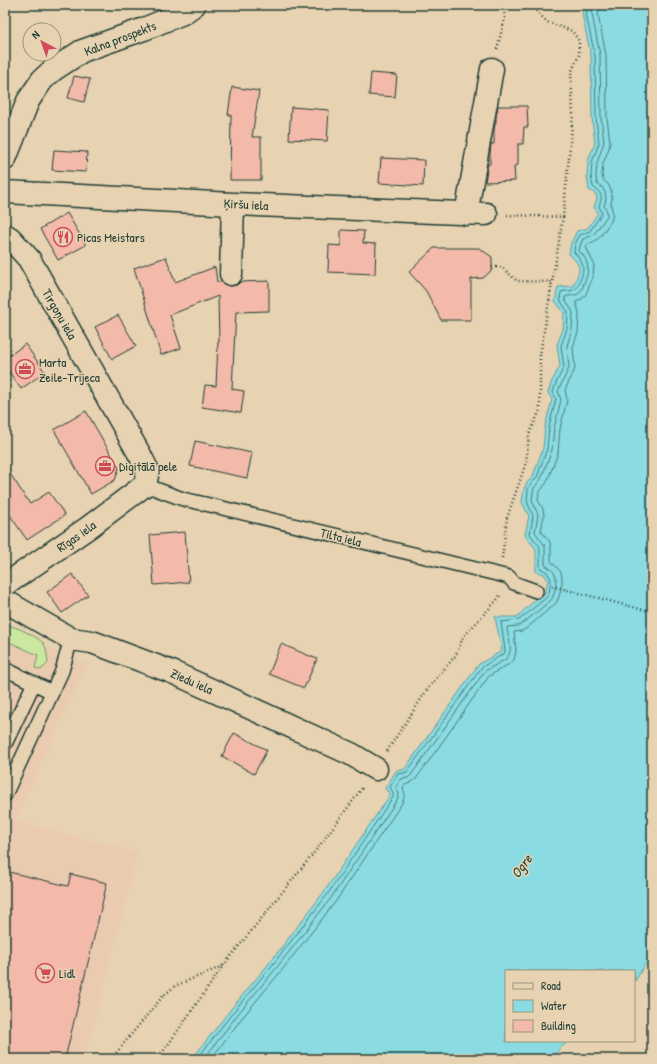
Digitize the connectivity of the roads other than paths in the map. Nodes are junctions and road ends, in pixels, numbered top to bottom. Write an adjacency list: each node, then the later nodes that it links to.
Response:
1 (194, 5): 3 (street, Kalna prospekts)
2 (492, 69): 5 (street, Ķiršu iela)
3 (5, 159)
4 (5, 192): 5 (street, Ķiršu iela)
5 (233, 204): 7 (street)
6 (5, 235): 8 (street, Tirgoņu iela)
7 (231, 274)
8 (145, 485): 9 (street, Rīgas iela); 10 (lane, Tilta iela)
9 (5, 585)
10 (536, 590)
11 (5, 601): 12 (street, Ziedu iela)
12 (71, 639): 15 (lane); 17 (street, Ziedu iela)
13 (5, 669): 14 (lane)
14 (34, 683): 15 (lane); 16 (lane)
15 (52, 692): 18 (lane)
16 (5, 744)
17 (376, 769)
18 (7, 788)

